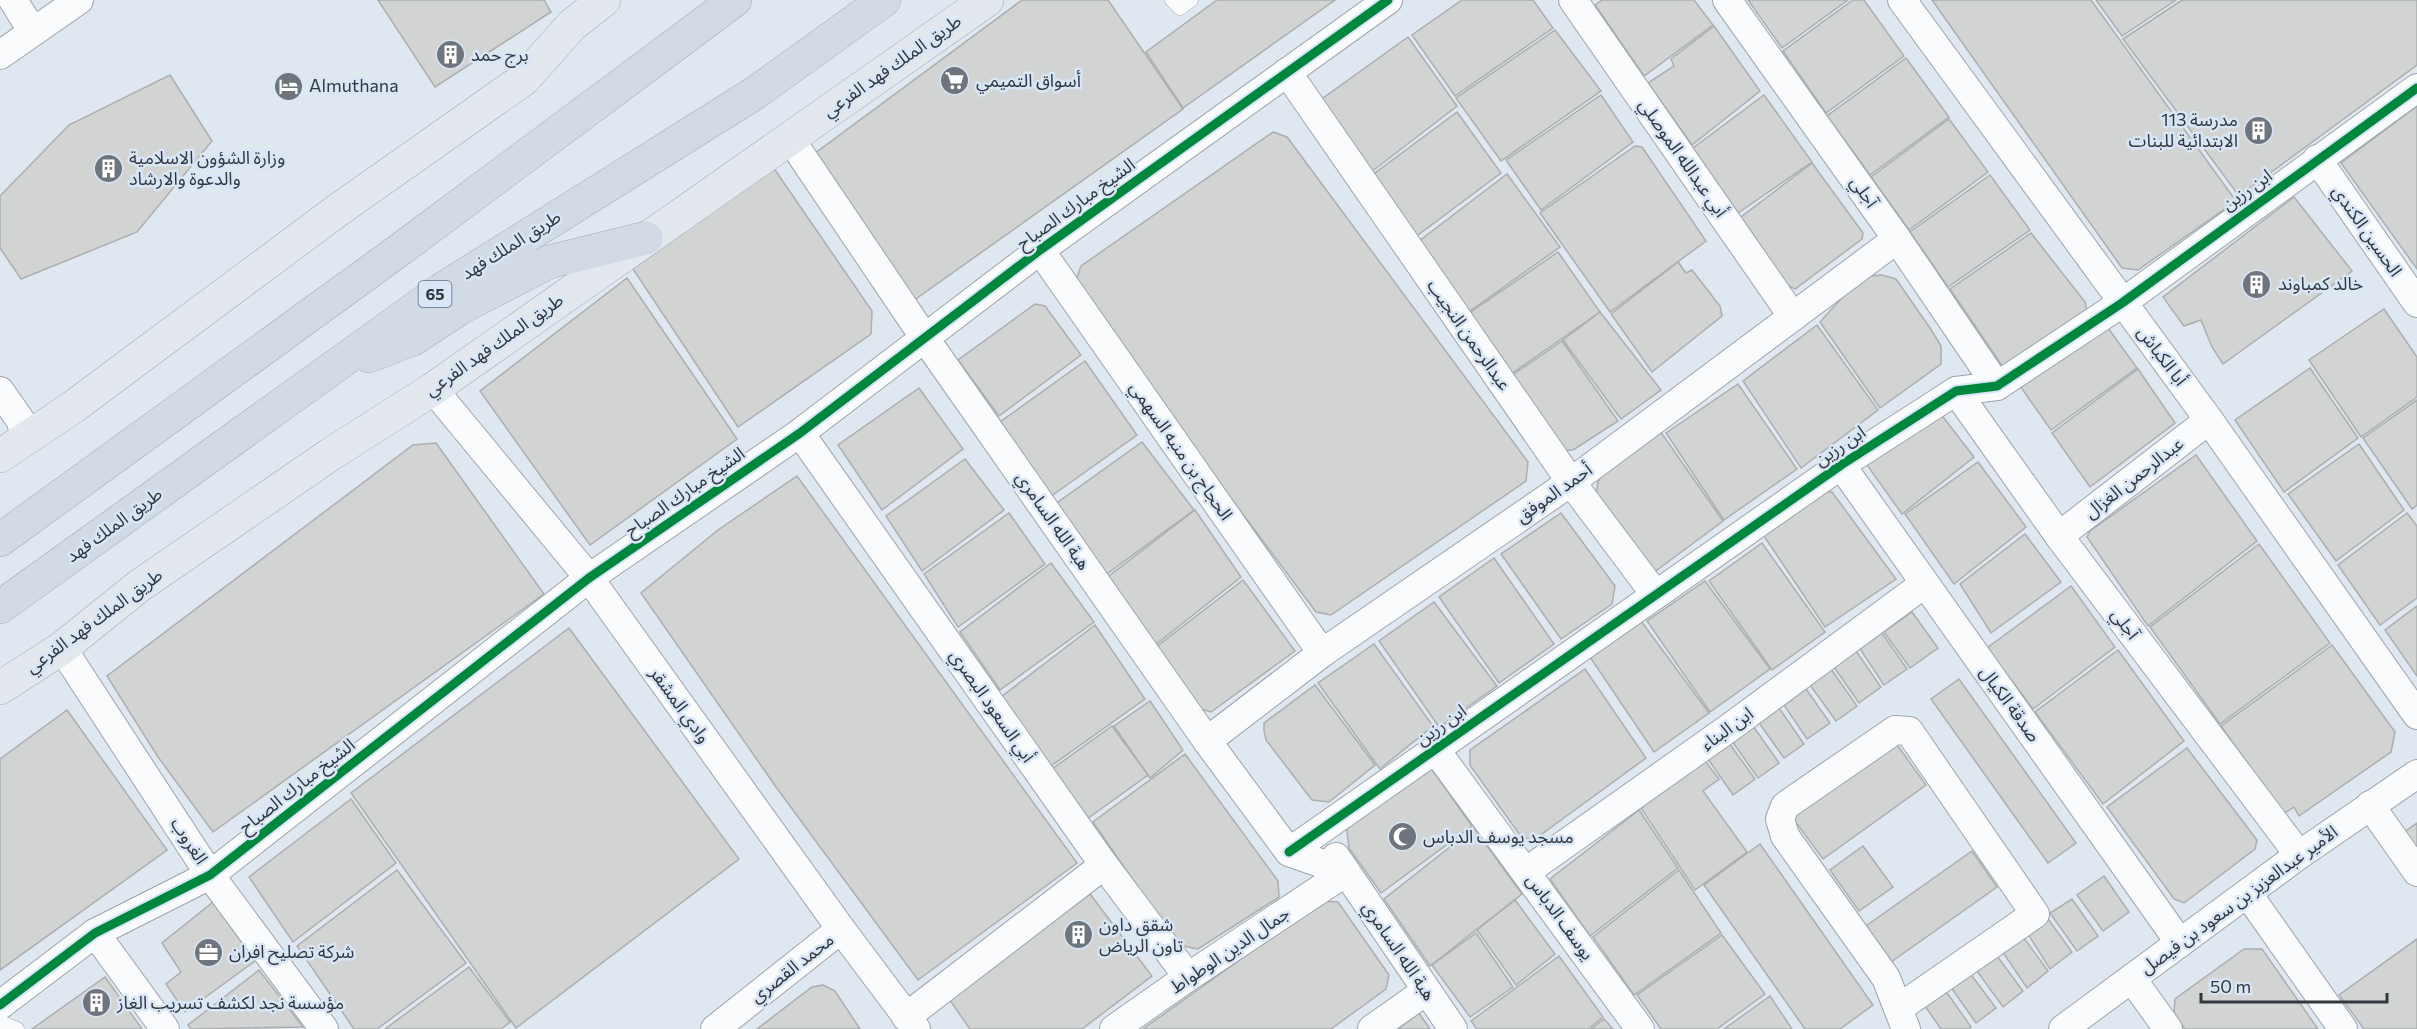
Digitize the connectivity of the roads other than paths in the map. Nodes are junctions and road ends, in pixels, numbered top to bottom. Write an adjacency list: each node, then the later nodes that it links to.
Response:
1 (13, 0): 13 (street)
2 (79, 0): 13 (street)
3 (604, 0): 33 (main road)
4 (735, 0): 37 (highway)
5 (987, 0): 17 (main road, طريق الملك فهد الفرعي)
6 (1172, 0): 7 (lane)
7 (1191, 0)
8 (1388, 0): 15 (street, الشيخ مبارك الصباح)
9 (1573, 0): 24 (street, أبي عبدالله الموصلي)
10 (1727, 0): 20 (street, آجلي)
11 (1902, 0): 22 (street, أبا الكباش)
12 (884, 1): 26 (highway, طريق الملك فهد / 65)
13 (33, 32): 14 (street)
14 (0, 55)
15 (1287, 72): 21 (street, الشيخ مبارك الصباح); 35 (street, عبدالرحمن النجيب)
16 (2417, 88): 18 (street, ابن رزين)
17 (789, 137): 19 (main road, طريق الملك فهد الفرعي); 25 (street, هبة الله السامري)
18 (2317, 159): 22 (street, ابن رزين); 23 (street, الحسين الكندي)
19 (646, 237): 26 (highway); 28 (main road, طريق الملك فهد الفرعي)
20 (1897, 239): 24 (street, أحمد الموفق); 27 (street, آجلي)
21 (1040, 250): 25 (street, الشيخ مبارك الصباح); 43 (street, الحجاج بن منبه السهمي)
22 (2122, 303): 27 (street, ابن رزين); 31 (street, أبا الكباش)
23 (2417, 303)
24 (1793, 316): 35 (street, أحمد الموفق)
25 (924, 337): 32 (street, الشيخ مبارك الصباح); 46 (street, هبة الله السامري)
26 (326, 373): 41 (highway, طريق الملك فهد / 65)
27 (1997, 386): 29 (street, ابن رزين)
28 (433, 389): 38 (street, وادي المشقر); 42 (main road, طريق الملك فهد الفرعي)
29 (1956, 390): 34 (street, ابن رزين); 36 (street, آجلي)
30 (0, 391): 33 (street)
31 (2209, 420): 36 (street, عبدالرحمن الغزال); 45 (street, أبا الكباش)
32 (800, 433): 38 (street, الشيخ مبارك الصباح); 53 (street, أبي السعود البصري)
33 (12, 448)
34 (1842, 465): 39 (street, صدقة الكيال); 40 (street, ابن رزين)
35 (1571, 482): 40 (street, عبدالرحمن النجيب); 43 (street, أحمد الموفق)
36 (2059, 536): 52 (street, آجلي)
37 (0, 540)
38 (589, 578): 57 (street, الشيخ مبارك الصباح); 59 (street, وادي المشقر)
39 (1924, 584): 54 (street, ابن البناء); 61 (street, صدقة الكيال)
40 (1655, 594): 47 (street, ابن رزين)
41 (0, 606)
42 (62, 648): 44 (main road, طريق الملك فهد الفرعي); 57 (street, الغروب)
43 (1322, 653): 46 (street, أحمد الموفق)
44 (0, 688)
45 (2417, 715)
46 (1207, 741): 51 (street, هبة الله السامري)
47 (1435, 749): 50 (street, ابن رزين); 54 (street, يوسف الدباس)
48 (2417, 774): 49 (street, الأمير عبدالعزيز بن سعود بن فيصل)
49 (2370, 805): 52 (street, الأمير عبدالعزيز بن سعود بن فيصل); 56 (street)
50 (1319, 834): 51 (street, ابن رزين); 55 (street, هبة الله السامري)
51 (1289, 852): 55 (street)
52 (2299, 855): 58 (street, الأمير عبدالعزيز بن سعود بن فيصل)
53 (1104, 865): 62 (street, أبي السعود البصري); 68 (street)
54 (1527, 871): 76 (street, يوسف الدباس)
55 (1346, 872): 62 (street, جمال الدين الوطواط); 64 (street, هبة الله السامري)
56 (2417, 872)
57 (210, 874): 60 (street, الشيخ مبارك الصباح); 71 (street, الغروب)
58 (2248, 894): 61 (street, الأمير عبدالعزيز بن سعود بن فيصل); 79 (street)
59 (841, 929): 68 (street, وادي المشقر); 72 (street, محمد القصري)
60 (95, 933): 65 (street, الشيخ مبارك الصباح); 70 (street)
61 (2180, 943): 63 (street, الأمير عبدالعزيز بن سعود بن فيصل)
62 (1188, 977): 73 (street, جمال الدين الوطواط)
63 (2132, 979): 77 (street, الأمير عبدالعزيز بن سعود بن فيصل); 78 (street)
64 (1426, 991): 74 (street); 75 (street, هبة الله السامري)
65 (0, 1005)
66 (1902, 1019): 66 (street)
67 (0, 1022): 69 (lane)
68 (911, 1023)
69 (17, 1029)
70 (165, 1029)
71 (324, 1029)
72 (715, 1029)
73 (1114, 1029)
74 (1372, 1029)
75 (1453, 1029)
76 (1640, 1029)
77 (2063, 1029)
78 (2168, 1029)
79 (2343, 1029)

